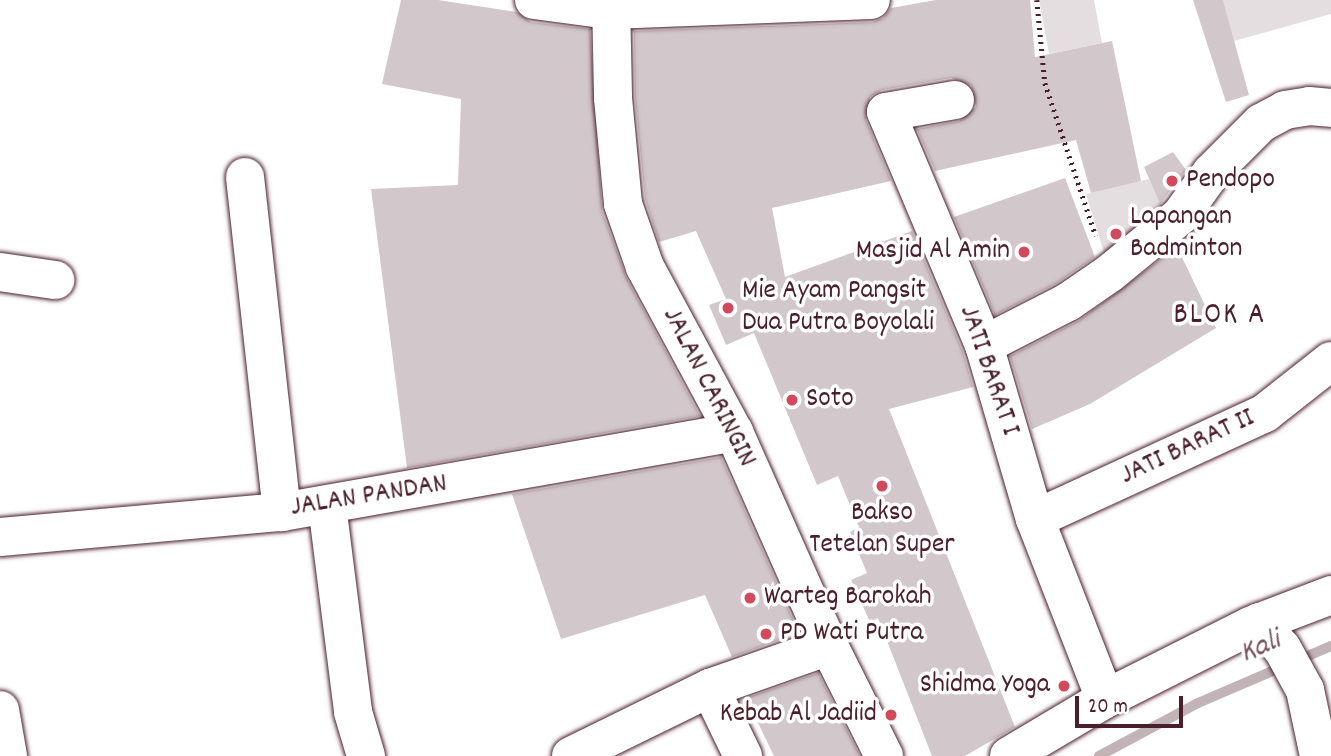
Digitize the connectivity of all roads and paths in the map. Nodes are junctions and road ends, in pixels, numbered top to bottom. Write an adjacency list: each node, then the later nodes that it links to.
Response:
1 (534, 0): 4 (street)
2 (871, 0): 4 (street)
3 (1037, 0): 9 (path)
4 (611, 5): 13 (street, JALAN CARINGIN)
5 (955, 100): 11 (street, JATI BARAT I)
6 (1331, 108): 9 (street)
7 (245, 177): 15 (street)
8 (0, 272): 10 (street)
9 (1110, 273): 11 (street)
10 (55, 280)
11 (984, 345): 16 (street, JATI BARAT I)
12 (1331, 361): 16 (street, JATI BARAT II)
13 (734, 432): 14 (street, JALAN PANDAN); 19 (street, JALAN CARINGIN)
14 (327, 505): 15 (street, JALAN PANDAN); 25 (street)
15 (282, 512): 17 (street, JALAN PANDAN)
16 (1035, 519): 22 (street, JATI BARAT I)
17 (0, 537)
18 (1331, 595): 20 (street)
19 (829, 646): 21 (street); 28 (street, JALAN CARINGIN)
20 (1279, 648): 22 (street); 30 (street)
21 (710, 688): 26 (street); 27 (street)
22 (1105, 699): 29 (street)
23 (0, 710): 24 (street)
24 (8, 756)
25 (366, 756)
26 (571, 756)
27 (743, 756)
28 (884, 756)
29 (1009, 756)
30 (1319, 756)

